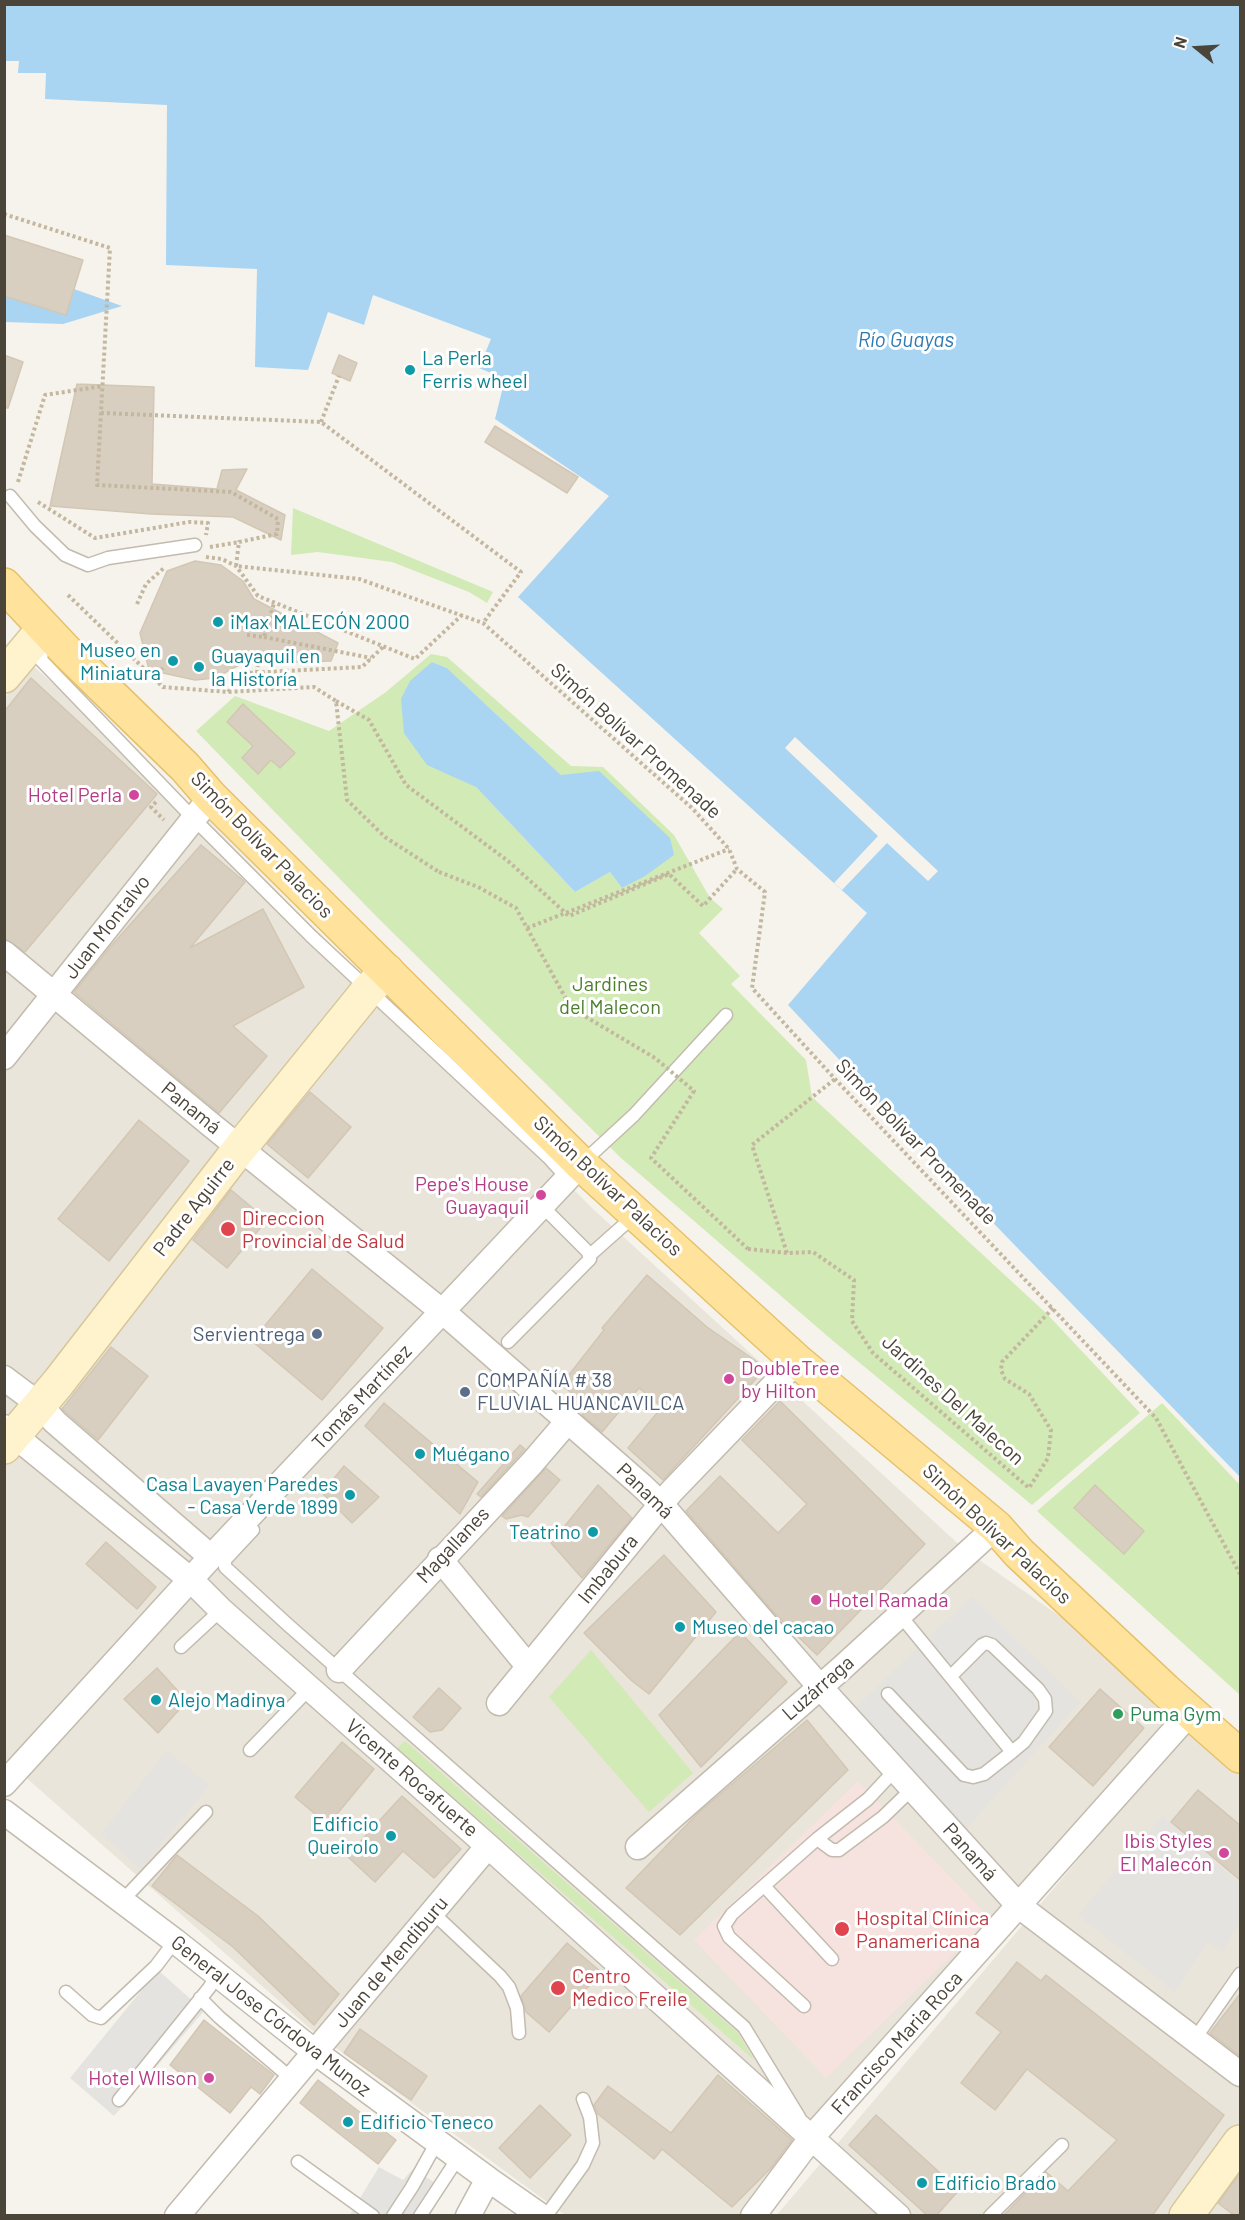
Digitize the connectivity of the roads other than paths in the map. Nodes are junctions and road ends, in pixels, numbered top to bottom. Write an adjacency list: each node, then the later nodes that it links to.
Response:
1 (10, 496): 2 (lane)
2 (195, 545)
3 (4, 585): 4 (main road, Simón Bolívar Palacios)
4 (44, 628): 5 (main road); 6 (main road, Simón Bolívar Palacios)
5 (4, 675)
6 (202, 808): 8 (main road, Simón Bolívar Palacios); 9 (street, Juan Montalvo)
7 (4, 953): 9 (street, Panamá)
8 (378, 980): 12 (main road, Padre Aguirre); 13 (main road, Simón Bolívar Palacios)
9 (54, 995): 11 (street, Juan Montalvo); 12 (street, Panamá)
10 (726, 1015): 13 (lane, Tomás Martínez)
11 (4, 1057)
12 (240, 1148): 17 (street, Panamá); 21 (main road, Padre Aguirre)
13 (575, 1170): 14 (lane); 15 (main road, Simón Bolívar Palacios); 17 (street, Tomás Martínez)
14 (549, 1213): 16 (lane); 17 (lane)
15 (636, 1214): 16 (lane); 19 (main road, Simón Bolívar Palacios)
16 (590, 1255): 18 (lane)
17 (445, 1314): 22 (street, Panamá); 26 (street, Tomás Martínez); 33 (lane)
18 (508, 1342)
19 (797, 1361): 24 (street, Imbabura); 25 (main road, Simón Bolívar Palacios)
20 (4, 1378): 21 (street)
21 (40, 1405): 23 (main road, Padre Aguirre); 26 (street)
22 (568, 1421): 24 (street, Panamá); 27 (street, Magallanes)
23 (8, 1437): 28 (street, Vicente Rocafuerte)
24 (661, 1504): 32 (street, Imbabura); 35 (street, Panamá)
25 (996, 1527): 30 (street, Luzárraga); 39 (main road, Simón Bolívar Palacios)
26 (211, 1557): 28 (street, Tomás Martínez)
27 (440, 1558): 32 (street); 33 (street, Magallanes)
28 (190, 1580): 29 (street, Vicente Rocafuerte); 44 (street, Tomás Martínez)
29 (221, 1610): 31 (lane); 36 (street, Vicente Rocafuerte)
30 (900, 1615): 34 (lane); 35 (street, Luzárraga)
31 (181, 1647)
32 (528, 1666): 38 (street, Imbabura)
33 (339, 1670): 69 (lane)
34 (951, 1676): 41 (lane); 41 (lane)
35 (820, 1687): 43 (street, Panamá); 50 (street, Luzárraga)
36 (310, 1688): 40 (lane); 49 (street, Vicente Rocafuerte)
37 (888, 1694): 41 (lane)
38 (499, 1703)
39 (1190, 1713): 42 (main road, Simón Bolívar Palacios); 53 (street, Francisco Maria Roca)
40 (250, 1750)
41 (1012, 1752)
42 (1240, 1756)
43 (895, 1770): 45 (street, Panamá); 48 (lane)
44 (4, 1784)
45 (912, 1789): 48 (lane); 53 (street, Panamá)
46 (4, 1812): 52 (street, General Jose Córdova Munoz)
47 (206, 1812): 52 (lane)
48 (817, 1839): 51 (lane)
49 (488, 1846): 54 (street, Juan de Mendiburu); 69 (street, Vicente Rocafuerte)
50 (638, 1847)
51 (765, 1887): 56 (lane); 61 (lane)
52 (122, 1901): 55 (street, General Jose Córdova Munoz)
53 (1019, 1906): 63 (street, Panamá); 69 (street, Francisco Maria Roca)
54 (432, 1912): 62 (lane); 64 (street, Juan de Mendiburu)
55 (175, 1941): 58 (street, General Jose Córdova Munoz); 59 (lane)
56 (832, 1959)
57 (1240, 1974): 63 (lane)
58 (217, 1975): 60 (lane); 64 (street, General Jose Córdova Munoz)
59 (66, 1992)
60 (200, 1998): 66 (lane); 68 (lane)
61 (804, 2006)
62 (519, 2033)
63 (1194, 2040): 65 (street, Panamá)
64 (315, 2052): 66 (street, Juan de Mendiburu); 70 (street, General Jose Córdova Munoz)
65 (1240, 2074)
66 (292, 2079): 76 (street, Juan de Mendiburu)
67 (583, 2099): 82 (lane)
68 (119, 2100)
69 (812, 2137): 83 (street, Francisco Maria Roca); 84 (lane); 85 (street, Vicente Rocafuerte)
70 (437, 2142): 73 (street, General Jose Córdova Munoz); 78 (lane)
71 (1240, 2142): 87 (main road)
72 (1062, 2145): 86 (lane)
73 (458, 2158): 75 (street, General Jose Córdova Munoz); 79 (lane)
74 (298, 2162): 77 (lane)
75 (488, 2180): 80 (street); 81 (street, General Jose Córdova Munoz)
76 (177, 2216)
77 (373, 2216)
78 (393, 2216)
79 (420, 2216)
80 (468, 2216)
81 (541, 2216)
82 (546, 2216)
83 (753, 2216)
84 (880, 2216)
85 (898, 2216)
86 (990, 2216)
87 (1186, 2216)

